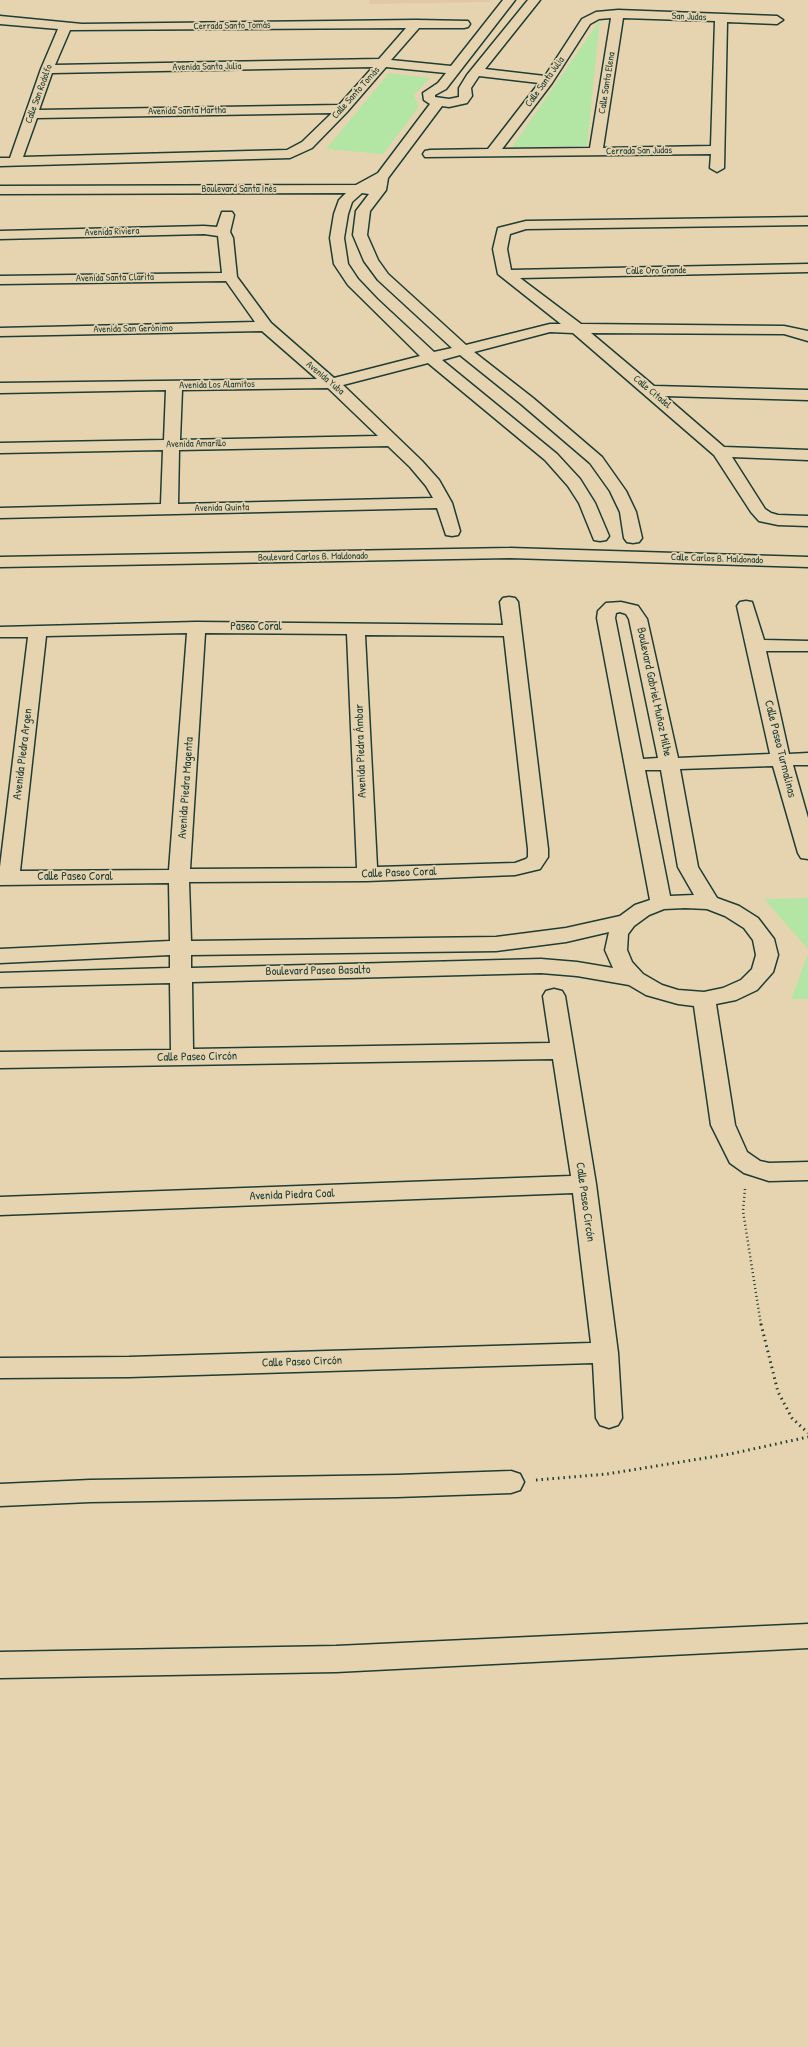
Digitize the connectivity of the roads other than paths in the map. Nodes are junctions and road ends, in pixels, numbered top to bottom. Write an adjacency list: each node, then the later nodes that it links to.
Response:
1 (509, 0): 13 (street)
2 (534, 0): 14 (street)
3 (618, 14): 4 (street, San Judas); 5 (street, San Judas); 20 (street, Calle Santa Elena)
4 (601, 15): 15 (street, Calle Santa Julia)
5 (721, 18): 7 (street, San Judas); 19 (street)
6 (0, 20): 10 (street, Cerrada Santo Tomás)
7 (777, 20)
8 (416, 24): 9 (street, Cerrada Santo Tomás); 10 (street, Cerrada Santo Tomás); 11 (street, Calle Santo Tomás)
9 (464, 24)
10 (65, 28): 12 (street, Calle San Rodolfo)
11 (376, 65): 12 (street, Avenida Santa Julia); 13 (street, Avenida Santa Julia); 17 (street, Calle Santo Tomás)
12 (47, 69): 18 (street, Calle San Rodolfo)
13 (452, 73): 16 (street)
14 (474, 75): 15 (street); 16 (street)
15 (545, 83): 21 (street, Calle Santa Julia)
16 (438, 102): 26 (street, Boulevard Santa Inés)
17 (343, 109): 18 (street, Avenida Santa Martha); 24 (street, Calle Santo Tomás)
18 (31, 114): 24 (street, Calle San Rodolfo)
19 (716, 150): 20 (street, Cerrada San Judas); 25 (street)
20 (596, 152): 21 (street, Cerrada San Judas)
21 (492, 153): 22 (street, Cerrada San Judas)
22 (430, 154)
23 (0, 162): 24 (street)
24 (15, 162)
25 (717, 168)
26 (383, 176): 27 (street, Boulevard Santa Inés); 29 (street)
27 (359, 189): 28 (street, Boulevard Santa Inés); 29 (street); 30 (street)
28 (0, 190)
29 (375, 195): 30 (street, Boulevard Santa Inés); 46 (street)
30 (346, 200): 31 (street, Boulevard Santa Inés); 47 (street)
31 (0, 202)
32 (227, 215): 34 (street, Avenida Yuba)
33 (808, 221): 37 (street)
34 (223, 232): 35 (street, Avenida Riviera); 38 (street, Avenida Yuba)
35 (0, 235)
36 (808, 268): 37 (street, Calle Oro Grande)
37 (505, 274): 42 (street, Calle Citadel)
38 (230, 276): 39 (street, Avenida Santa Clarita); 41 (street, Avenida Yuba)
39 (0, 280)
40 (808, 321): 43 (street)
41 (266, 326): 44 (street, Avenida San Gerónimo); 50 (street, Avenida Yuba)
42 (578, 329): 43 (street, Avenida Los Alamitos); 46 (street, Avenida Los Alamitos); 48 (street); 53 (street, Calle Citadel)
43 (784, 330): 45 (street)
44 (0, 332)
45 (808, 336)
46 (463, 349): 47 (street, Avenida Los Alamitos); 48 (street)
47 (431, 357): 49 (street); 50 (street, Avenida Los Alamitos)
48 (476, 361): 49 (street); 67 (street)
49 (443, 369): 54 (street); 66 (street)
50 (331, 383): 51 (street, Avenida Los Alamitos); 54 (street, Avenida Yuba)
51 (174, 385): 52 (street, Avenida Los Alamitos); 57 (street)
52 (0, 388)
53 (651, 391): 55 (street); 59 (street, Calle Citadel)
54 (344, 394): 56 (street, Avenida Yuba)
55 (808, 395)
56 (391, 441): 57 (street, Avenida Amarillo); 61 (street, Avenida Yuba)
57 (172, 445): 58 (street, Avenida Amarillo); 62 (street)
58 (0, 448)
59 (720, 452): 60 (street); 64 (street, Calle Citadel)
60 (808, 455)
61 (444, 503): 62 (street, Avenida Quinta); 65 (street, Avenida Yuba)
62 (169, 509): 63 (street, Avenida Quinta)
63 (0, 513)
64 (808, 521)
65 (452, 531)
66 (600, 536)
67 (633, 538)
68 (626, 555): 69 (street, Boulevard Carlos B. Maldonado); 70 (street, Calle Carlos B. Maldonado)
69 (0, 562)
70 (808, 562)
71 (509, 602): 76 (street, Calle Paseo Coral)
72 (746, 606): 78 (street, Calle Paseo Turmalinas)
73 (196, 627): 74 (street, Paseo Coral); 75 (street, Paseo Coral); 86 (street, Avenida Piedra Magenta)
74 (356, 628): 76 (street, Paseo Coral); 85 (street, Avenida Piedra Ámbar)
75 (38, 630): 77 (street, Paseo Coral); 87 (street, Avenida Piedra Argen)
76 (513, 631): 85 (street, Calle Paseo Coral)
77 (0, 632)
78 (756, 645): 79 (street); 80 (street, Calle Paseo Turmalinas)
79 (808, 646)
80 (781, 759): 81 (street); 82 (street); 84 (street, Calle Paseo Turmalinas)
81 (808, 759)
82 (669, 763): 83 (street); 83 (street, Boulevard Gabriel Muñoz Milhe); 89 (street, Boulevard Gabriel Muñoz Milhe)
83 (634, 764): 88 (street, Boulevard Gabriel Muñoz Milhe)
84 (808, 852)
85 (367, 874): 86 (street, Calle Paseo Coral)
86 (179, 876): 87 (street, Calle Paseo Coral); 91 (street, Avenida Piedra Magenta)
87 (5, 877)
88 (662, 903): 89 (street); 90 (street)
89 (709, 904): 97 (street)
90 (627, 921): 91 (street, Boulevard Paseo Basalto); 94 (street)
91 (179, 948): 92 (street, Boulevard Paseo Basalto); 93 (street, Avenida Piedra Magenta)
92 (0, 956)
93 (181, 974): 94 (street, Boulevard Paseo Basalto); 95 (street, Boulevard Paseo Basalto); 99 (street, Avenida Piedra Magenta)
94 (635, 979): 97 (street)
95 (0, 980)
96 (554, 996): 98 (street, Calle Paseo Circón)
97 (704, 999): 101 (street)
98 (562, 1051): 99 (street, Calle Paseo Circón); 102 (street, Calle Paseo Circón)
99 (182, 1057): 100 (street, Calle Paseo Circón)
100 (0, 1060)
101 (808, 1171)
102 (584, 1184): 103 (street, Avenida Piedra Coal); 104 (street, Calle Paseo Circón)
103 (0, 1206)
104 (605, 1354): 105 (street, Calle Paseo Circón); 106 (street, Calle Paseo Circón)
105 (0, 1368)
106 (609, 1418)
107 (511, 1482): 108 (street)
108 (0, 1494)
109 (808, 1636): 110 (street)
110 (0, 1664)

